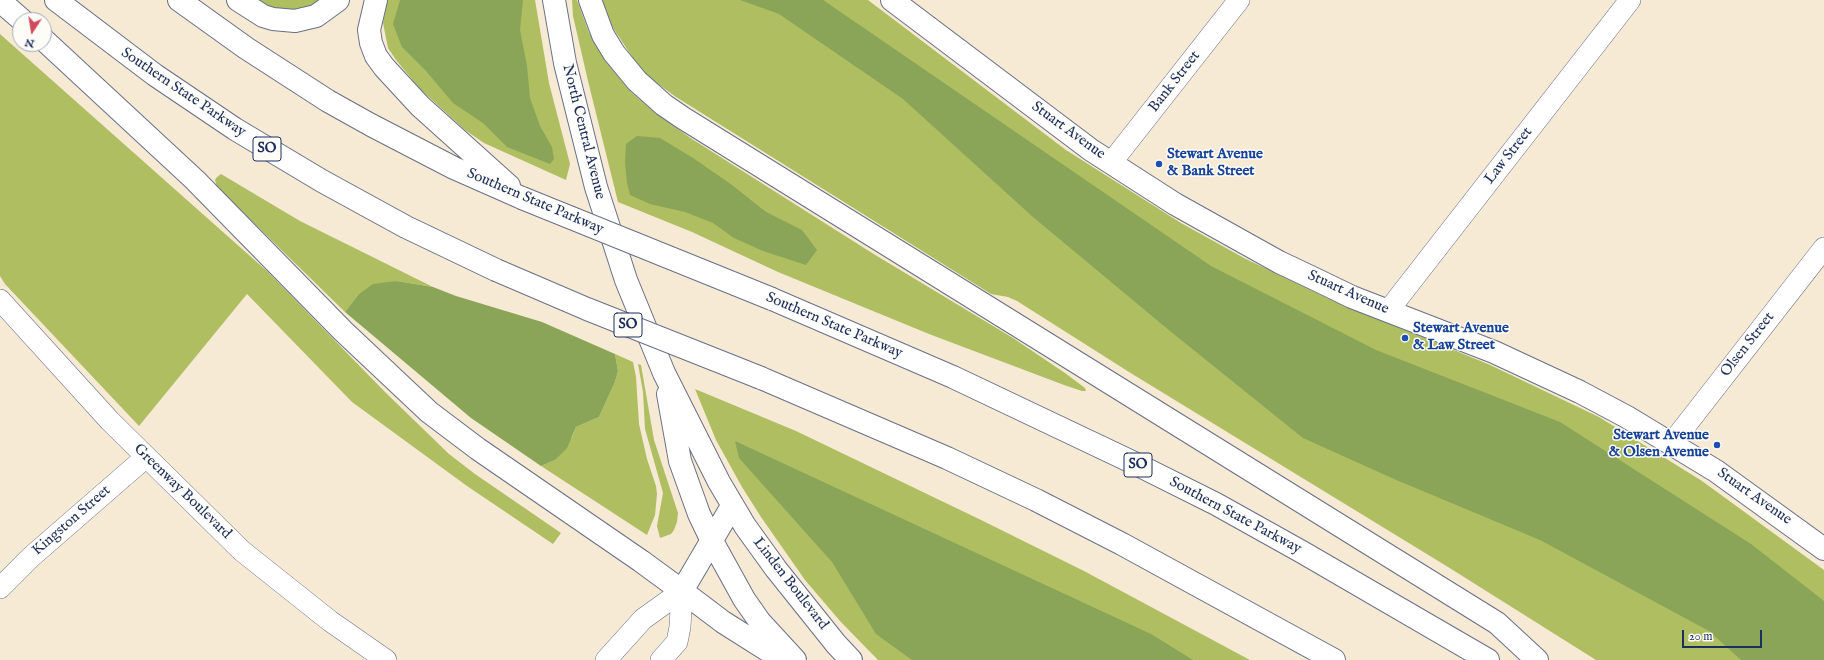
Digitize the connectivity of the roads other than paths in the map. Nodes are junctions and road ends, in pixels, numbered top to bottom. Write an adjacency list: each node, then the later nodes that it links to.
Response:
1 (56, 0): 33 (main road, Southern State Parkway / SO, bridge)
2 (179, 0): 15 (main road, Southern State Parkway / SO)
3 (238, 0): 4 (main road)
4 (338, 0)
5 (376, 0): 15 (main road)
6 (554, 0): 19 (main road, North Central Avenue)
7 (590, 0): 35 (main road)
8 (892, 0): 14 (main road, Stuart Avenue)
9 (1239, 0): 14 (street, Bank Street)
10 (1630, 0): 18 (street, Law Street)
11 (0, 1): 12 (main road)
12 (13, 12)
13 (52, 47): 26 (main road)
14 (1111, 163): 18 (main road, Stuart Avenue)
15 (522, 198): 34 (main road, Southern State Parkway / SO, bridge)
16 (1824, 248): 20 (street, Olsen Street)
17 (0, 300): 21 (street, Greenway Boulevard)
18 (1388, 311): 20 (main road, Stuart Avenue)
19 (664, 373): 22 (main road, North Central Avenue); 23 (main road, North Central Avenue)
20 (1672, 443): 24 (main road, Stuart Avenue)
21 (146, 457): 25 (street, Kingston Street); 27 (street, Greenway Boulevard)
22 (732, 506): 23 (main road); 32 (main road, Linden Boulevard)
23 (712, 542): 26 (main road); 31 (main road)
24 (1824, 549)
25 (0, 588)
26 (682, 591): 28 (street); 29 (street); 30 (main road)
27 (380, 659)
28 (606, 660)
29 (661, 660)
30 (783, 660)
31 (795, 660)
32 (851, 660)
33 (1334, 660)
34 (1488, 660)
35 (1537, 660)

